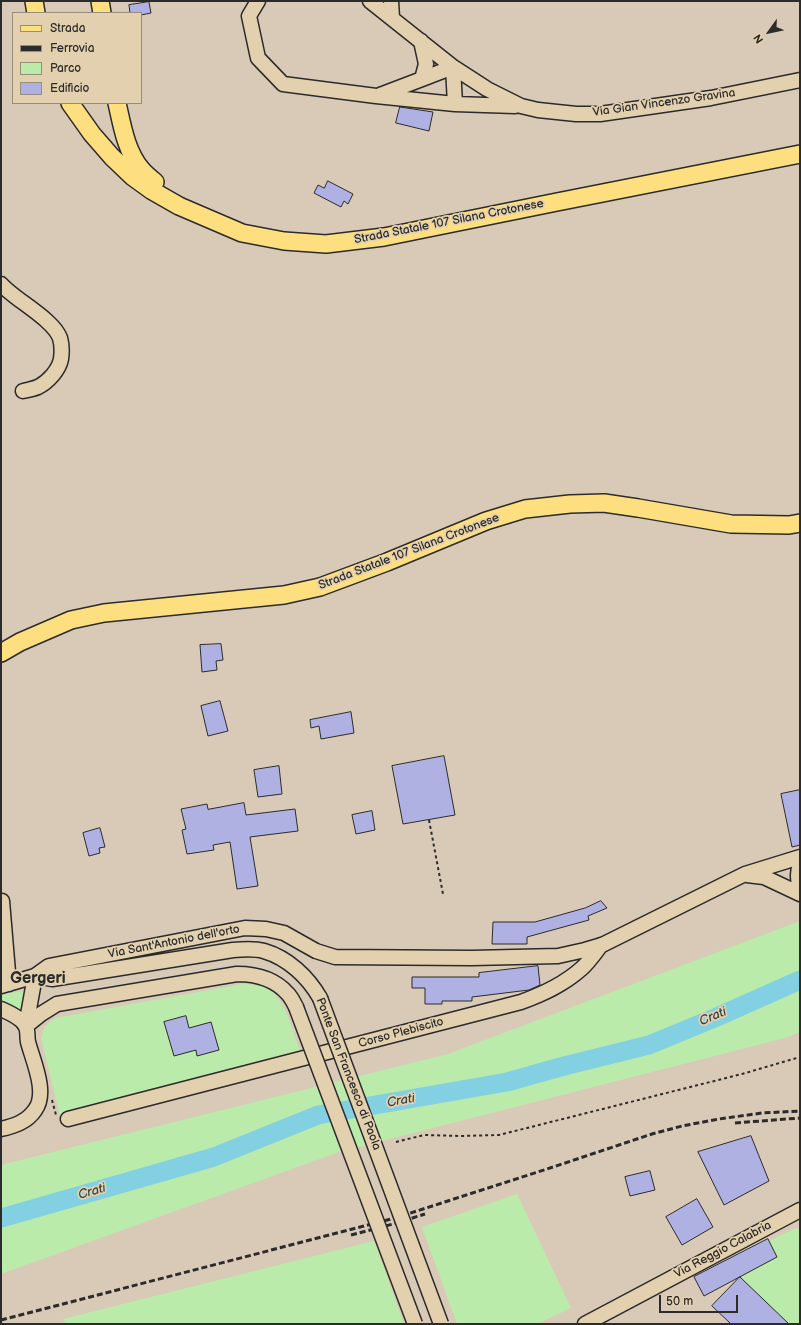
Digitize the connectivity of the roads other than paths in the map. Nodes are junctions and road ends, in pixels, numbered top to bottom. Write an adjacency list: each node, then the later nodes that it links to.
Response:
1 (34, 1): 6 (main road)
2 (100, 1): 7 (main road)
3 (258, 1): 13 (street)
4 (370, 1): 8 (street, Via Gian Vincenzo Gravina)
5 (391, 1): 8 (street)
6 (36, 12)
7 (102, 12)
8 (392, 18): 9 (street, Via Gian Vincenzo Gravina)
9 (421, 41): 10 (street, Via Gian Vincenzo Gravina); 11 (street)
10 (453, 66): 11 (street); 16 (street); 17 (street, Via Gian Vincenzo Gravina)
11 (422, 79): 13 (street)
12 (800, 80): 17 (street, Via Gian Vincenzo Gravina)
13 (376, 96): 16 (street)
14 (71, 104): 19 (main road, Strada Statale 107 Silana Crotonese)
15 (117, 104): 19 (main road)
16 (455, 104): 17 (street)
17 (521, 106)
18 (800, 154): 19 (main road, Strada Statale 107 Silana Crotonese)
19 (179, 206)
20 (1, 284): 21 (street)
21 (23, 391)
22 (800, 523): 23 (main road, Strada Statale 107 Silana Crotonese)
23 (1, 653)
24 (800, 856): 26 (street, Via Sant'Antonio dell'orto)
25 (800, 865): 27 (street)
26 (745, 874): 28 (street); 30 (street, Via Sant'Antonio dell'orto)
27 (800, 887)
28 (800, 894)
29 (2, 902): 32 (street)
30 (602, 944): 31 (street, Via Sant'Antonio dell'orto); 35 (street, Corso Plebiscito)
31 (35, 976): 32 (street); 34 (street); 41 (street, Ponte San Francesco di Paola, bridge)
32 (5, 985)
33 (1, 1009): 34 (street)
34 (26, 1026): 36 (street); 40 (street, Ponte San Francesco di Paola, bridge)
35 (68, 1119)
36 (1, 1129)
37 (800, 1210): 39 (street, Via Reggio Calabria)
38 (800, 1219): 39 (street, Via Reggio Calabria)
39 (777, 1222): 42 (street, Via Reggio Calabria)
40 (415, 1324)
41 (441, 1324)
42 (584, 1324)

